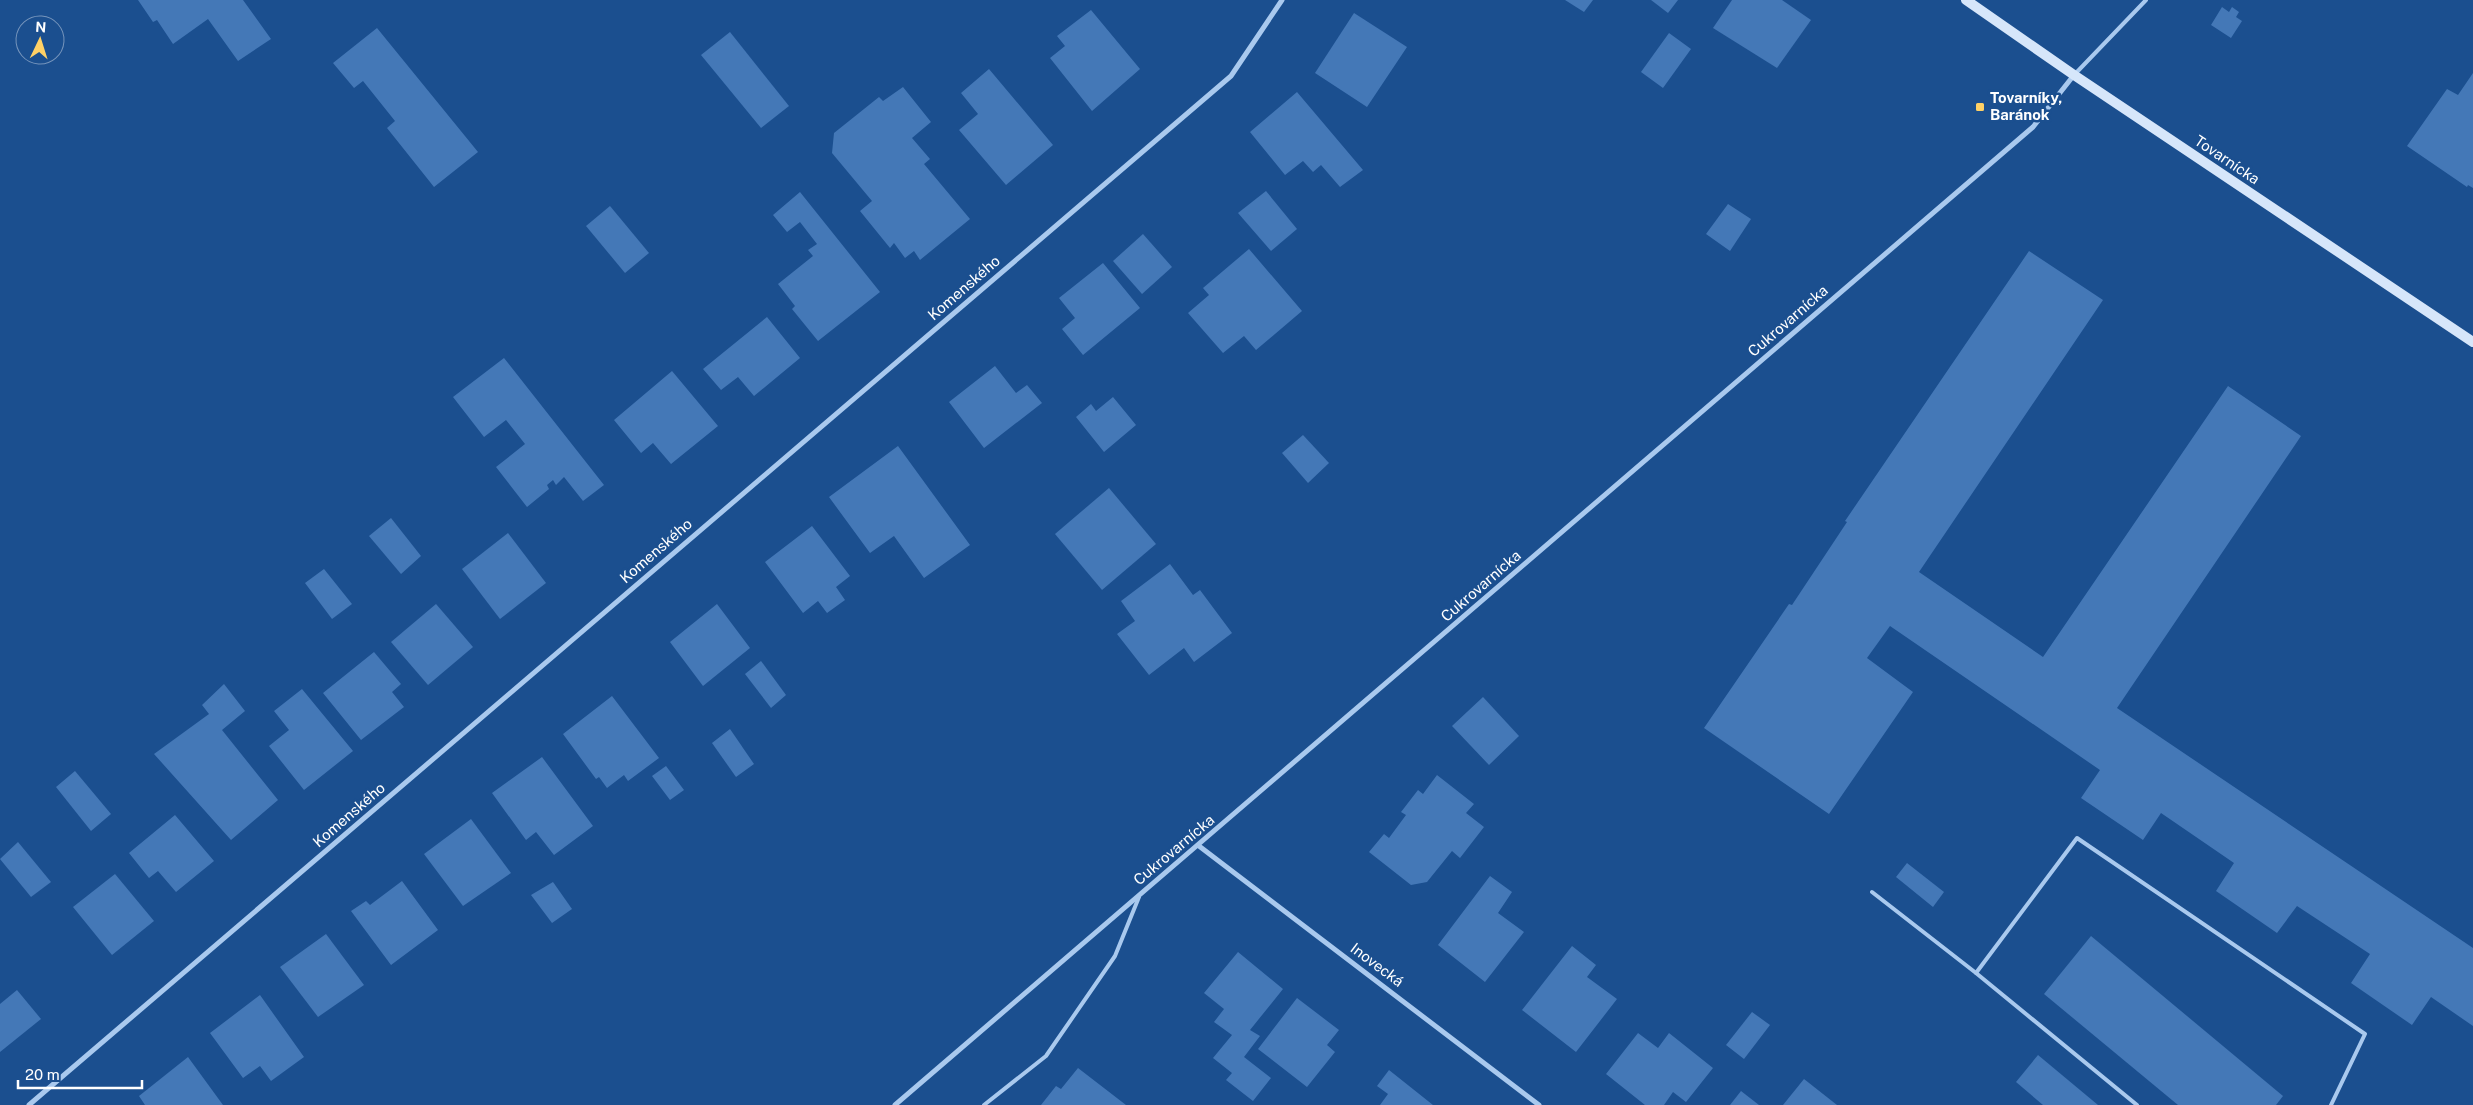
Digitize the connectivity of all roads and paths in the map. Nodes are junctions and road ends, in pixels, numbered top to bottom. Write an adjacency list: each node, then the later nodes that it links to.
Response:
1 (1282, 0): 10 (street, Komenského)
2 (1966, 0): 4 (main road, Tovarnícka)
3 (2146, 0): 4 (lane)
4 (2074, 76): 5 (main road, Tovarnícka); 6 (street, Cukrovarnícka)
5 (2473, 342)
6 (1199, 846): 8 (street, Cukrovarnícka); 13 (street, Inovecká)
7 (1872, 892): 9 (lane)
8 (1138, 897): 11 (street, Cukrovarnícka); 12 (lane)
9 (1976, 973): 14 (lane); 15 (lane)
10 (29, 1105)
11 (895, 1105)
12 (984, 1105)
13 (1539, 1105)
14 (2137, 1105)
15 (2331, 1105)

